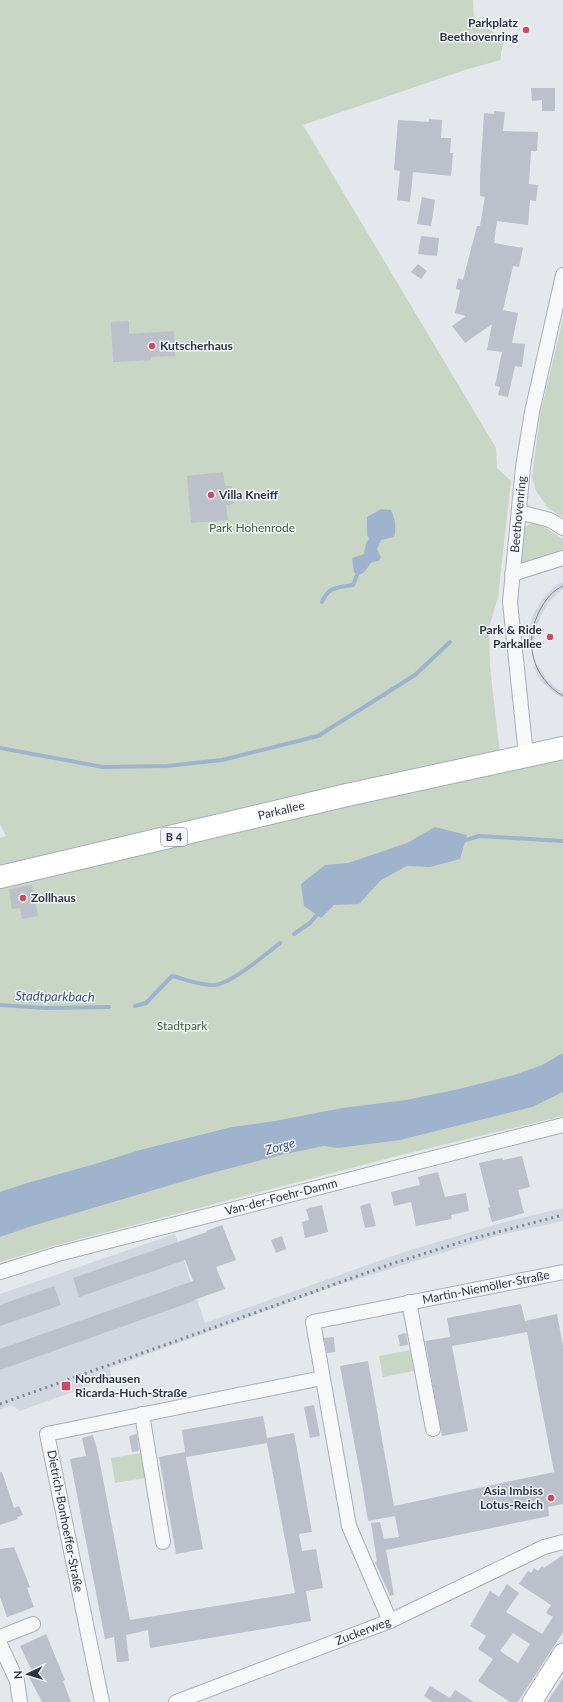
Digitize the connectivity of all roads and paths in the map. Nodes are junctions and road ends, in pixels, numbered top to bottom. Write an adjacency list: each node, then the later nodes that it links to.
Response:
1 (563, 275): 2 (street, Beethovenring)
2 (519, 512): 3 (street); 5 (street, Beethovenring)
3 (563, 528)
4 (563, 558): 5 (street)
5 (512, 574): 7 (street, Beethovenring)
6 (563, 748): 7 (main road, Parkallee / B 4)
7 (526, 756): 8 (main road, Parkallee / B 4)
8 (0, 877)
9 (563, 1125): 10 (street, Van-der-Foehr-Damm)
10 (0, 1272)
11 (563, 1272): 12 (street, Martin-Niemöller-Straße)
12 (409, 1302): 13 (street, Martin-Niemöller-Straße); 15 (street, Martin-Niemöller-Straße)
13 (322, 1378): 14 (street, Dietrich-Bonhoeffer-Straße); 20 (street)
14 (142, 1414): 17 (street); 26 (street, Dietrich-Bonhoeffer-Straße)
15 (433, 1429)
16 (563, 1533): 19 (street, Zuckerweg)
17 (162, 1542)
18 (563, 1542): 19 (street, Zuckerweg)
19 (544, 1547): 20 (street, Zuckerweg)
20 (390, 1621): 27 (street, Zuckerweg)
21 (33, 1624): 22 (street)
22 (0, 1636)
23 (0, 1644): 25 (street)
24 (563, 1653): 28 (street)
25 (20, 1702)
26 (102, 1702)
27 (176, 1702)
28 (532, 1702)

